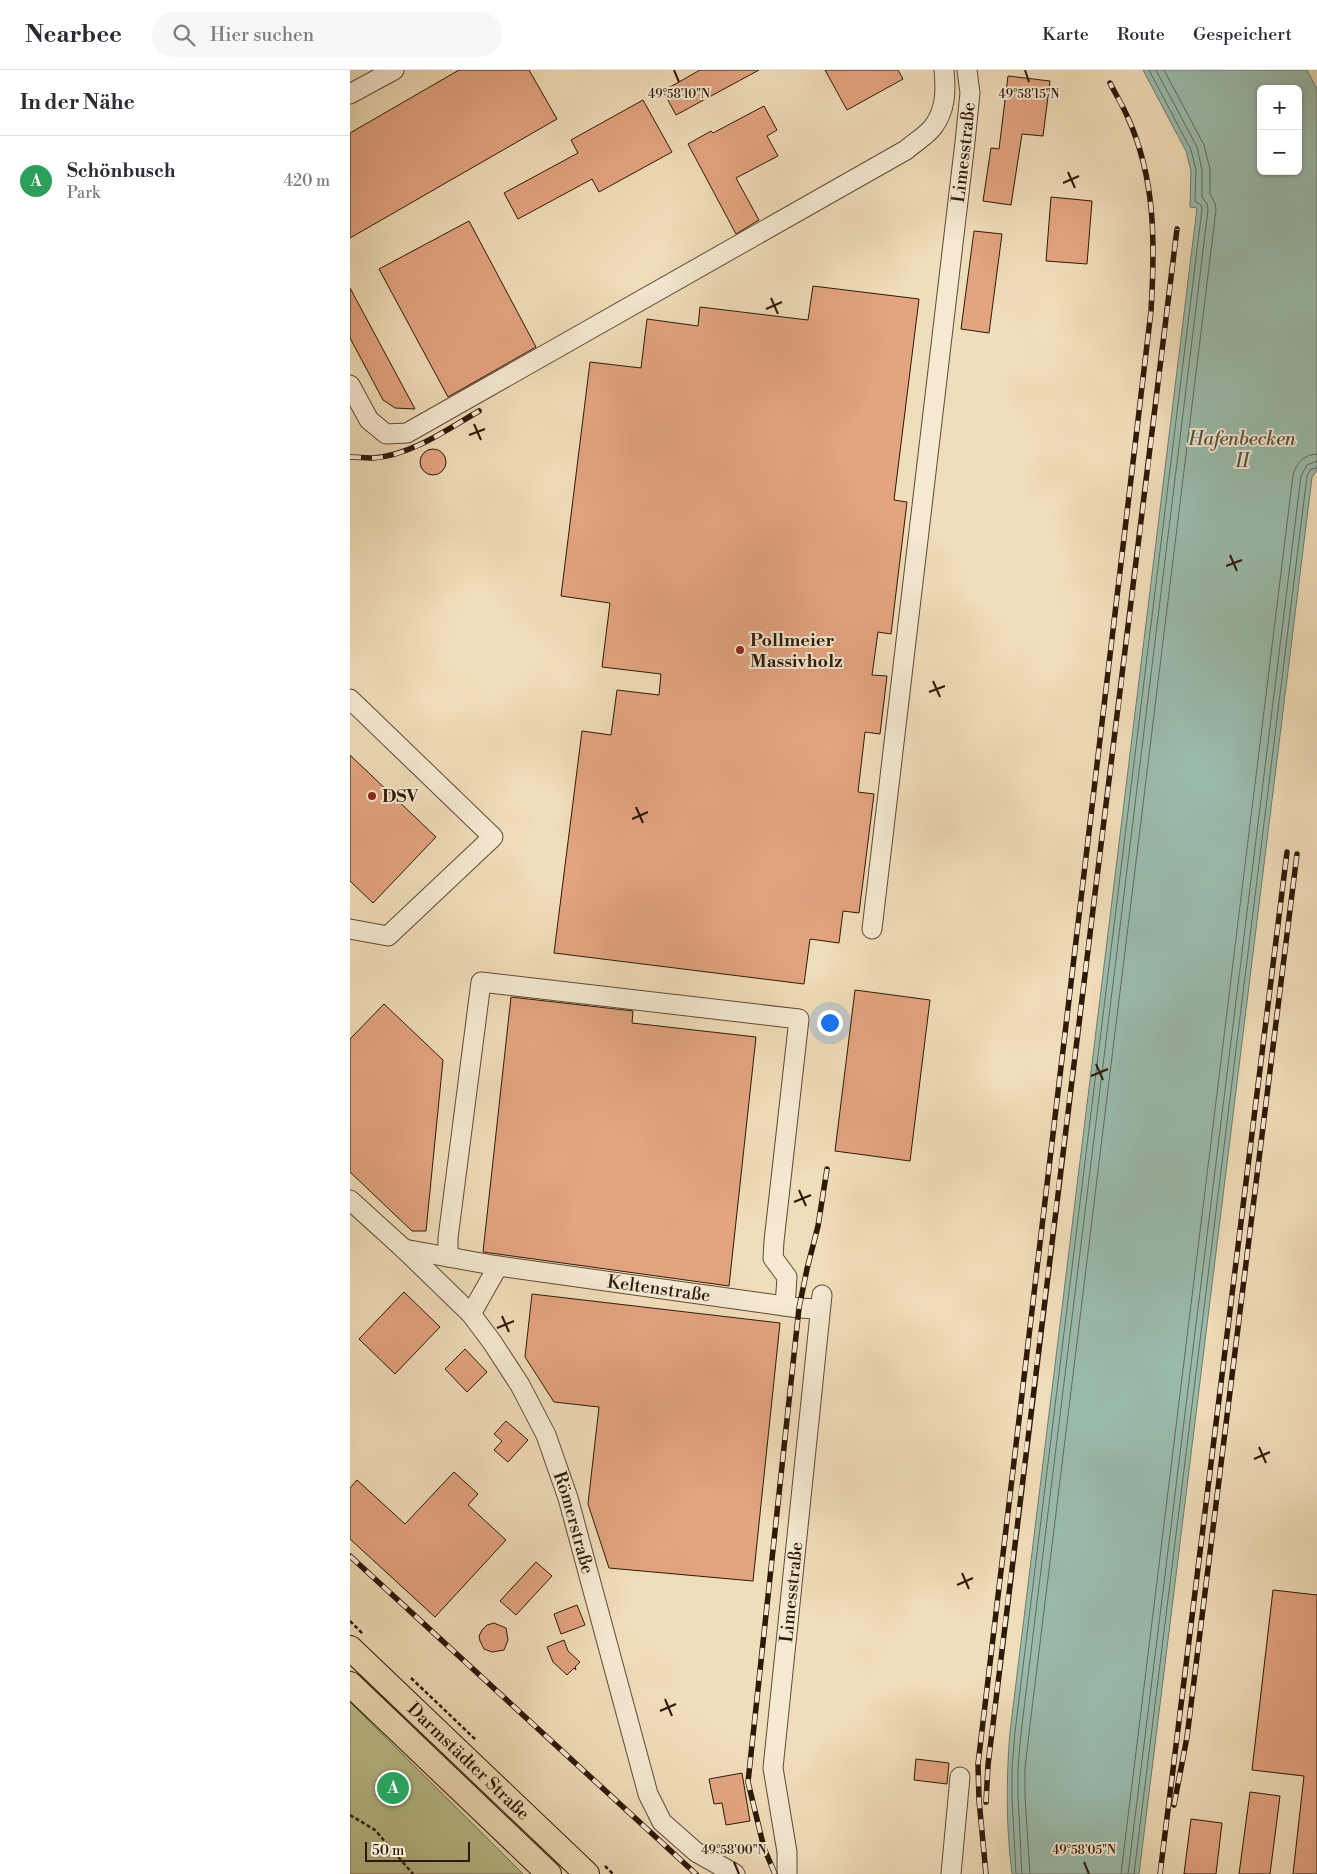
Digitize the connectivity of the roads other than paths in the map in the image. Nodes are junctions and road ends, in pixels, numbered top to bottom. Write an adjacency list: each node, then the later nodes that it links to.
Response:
1 (394, 70): 4 (street)
2 (944, 70): 5 (street)
3 (968, 70): 8 (street, Limesstraße)
4 (350, 94)
5 (350, 385)
6 (350, 700): 7 (street)
7 (350, 929)
8 (872, 929)
9 (350, 1200): 10 (street, Römerstraße)
10 (404, 1249): 11 (street, Keltenstraße); 15 (street, Römerstraße)
11 (448, 1257): 12 (street, Keltenstraße); 14 (street)
12 (498, 1266): 14 (street, Keltenstraße); 15 (street)
13 (821, 1302): 14 (street, Keltenstraße); 22 (street, Limesstraße)
14 (785, 1306)
15 (471, 1314): 21 (street, Römerstraße)
16 (350, 1648): 20 (main road, Darmstädter Straße)
17 (350, 1684): 19 (main road, Darmstädter Straße)
18 (960, 1777): 23 (street)
19 (549, 1874)
20 (587, 1874)
21 (735, 1874)
22 (787, 1874)
23 (951, 1874)

